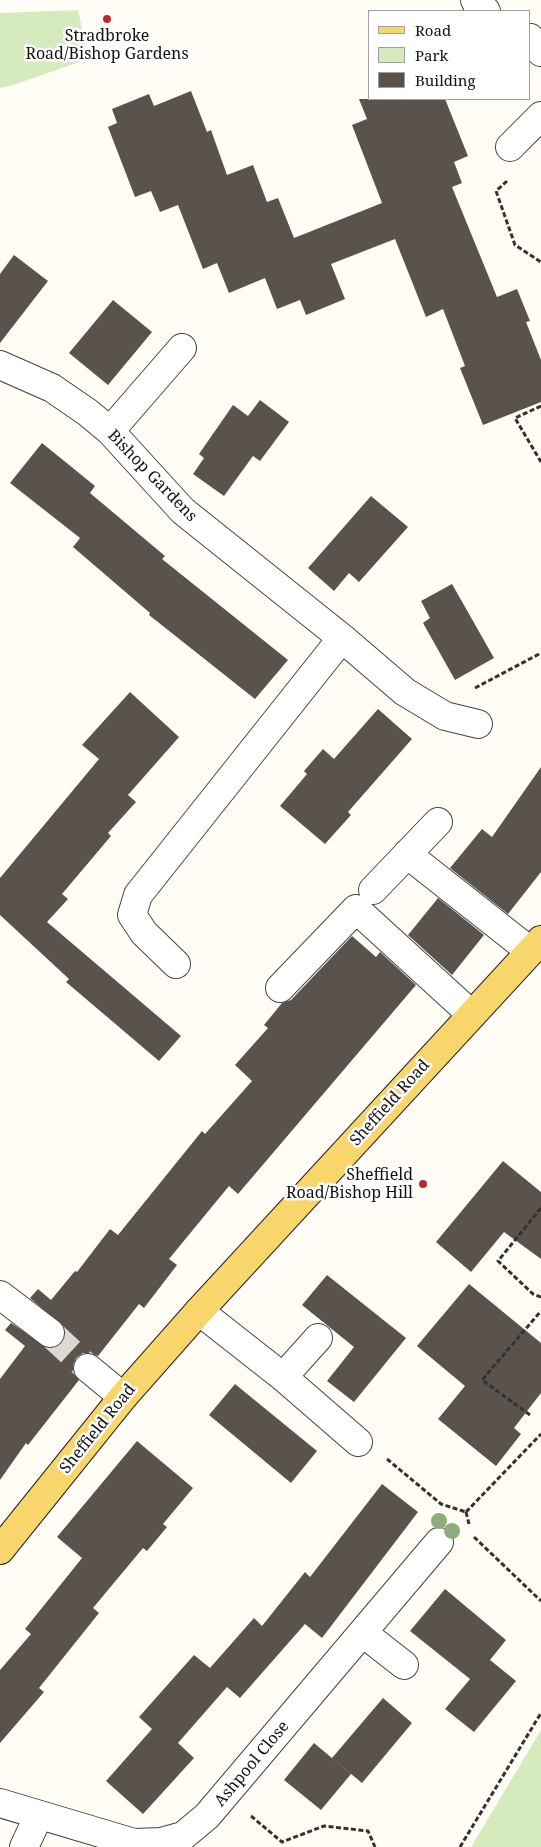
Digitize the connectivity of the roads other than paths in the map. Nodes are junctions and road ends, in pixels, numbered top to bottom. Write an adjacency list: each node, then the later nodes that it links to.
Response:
1 (474, 0): 2 (street)
2 (484, 10)
3 (531, 39): 4 (street)
4 (541, 52)
5 (541, 116): 6 (street)
6 (510, 147)
7 (182, 348): 9 (street)
8 (0, 365): 9 (street, Bishop Gardens)
9 (110, 432): 10 (street, Bishop Gardens)
10 (342, 638): 11 (street, Bishop Gardens); 16 (street)
11 (478, 724)
12 (438, 822): 13 (street)
13 (407, 854): 14 (street); 15 (street)
14 (373, 890)
15 (535, 946): 18 (main road, Sheffield Road)
16 (176, 964)
17 (280, 988): 18 (street)
18 (471, 1014): 20 (main road, Sheffield Road)
19 (0, 1295): 21 (street)
20 (199, 1311): 24 (street); 25 (main road, Sheffield Road)
21 (50, 1332)
22 (318, 1338): 24 (street)
23 (88, 1368): 25 (street)
24 (283, 1377): 26 (street)
25 (123, 1397): 28 (main road, Sheffield Road)
26 (369, 1447)
27 (439, 1542): 29 (street, Ashpool Close)
28 (0, 1550)
29 (363, 1633): 30 (street); 32 (street, Ashpool Close)
30 (404, 1665)
31 (0, 1803): 32 (street, Ashpool Close)
32 (39, 1815): 33 (street)
33 (24, 1847)

